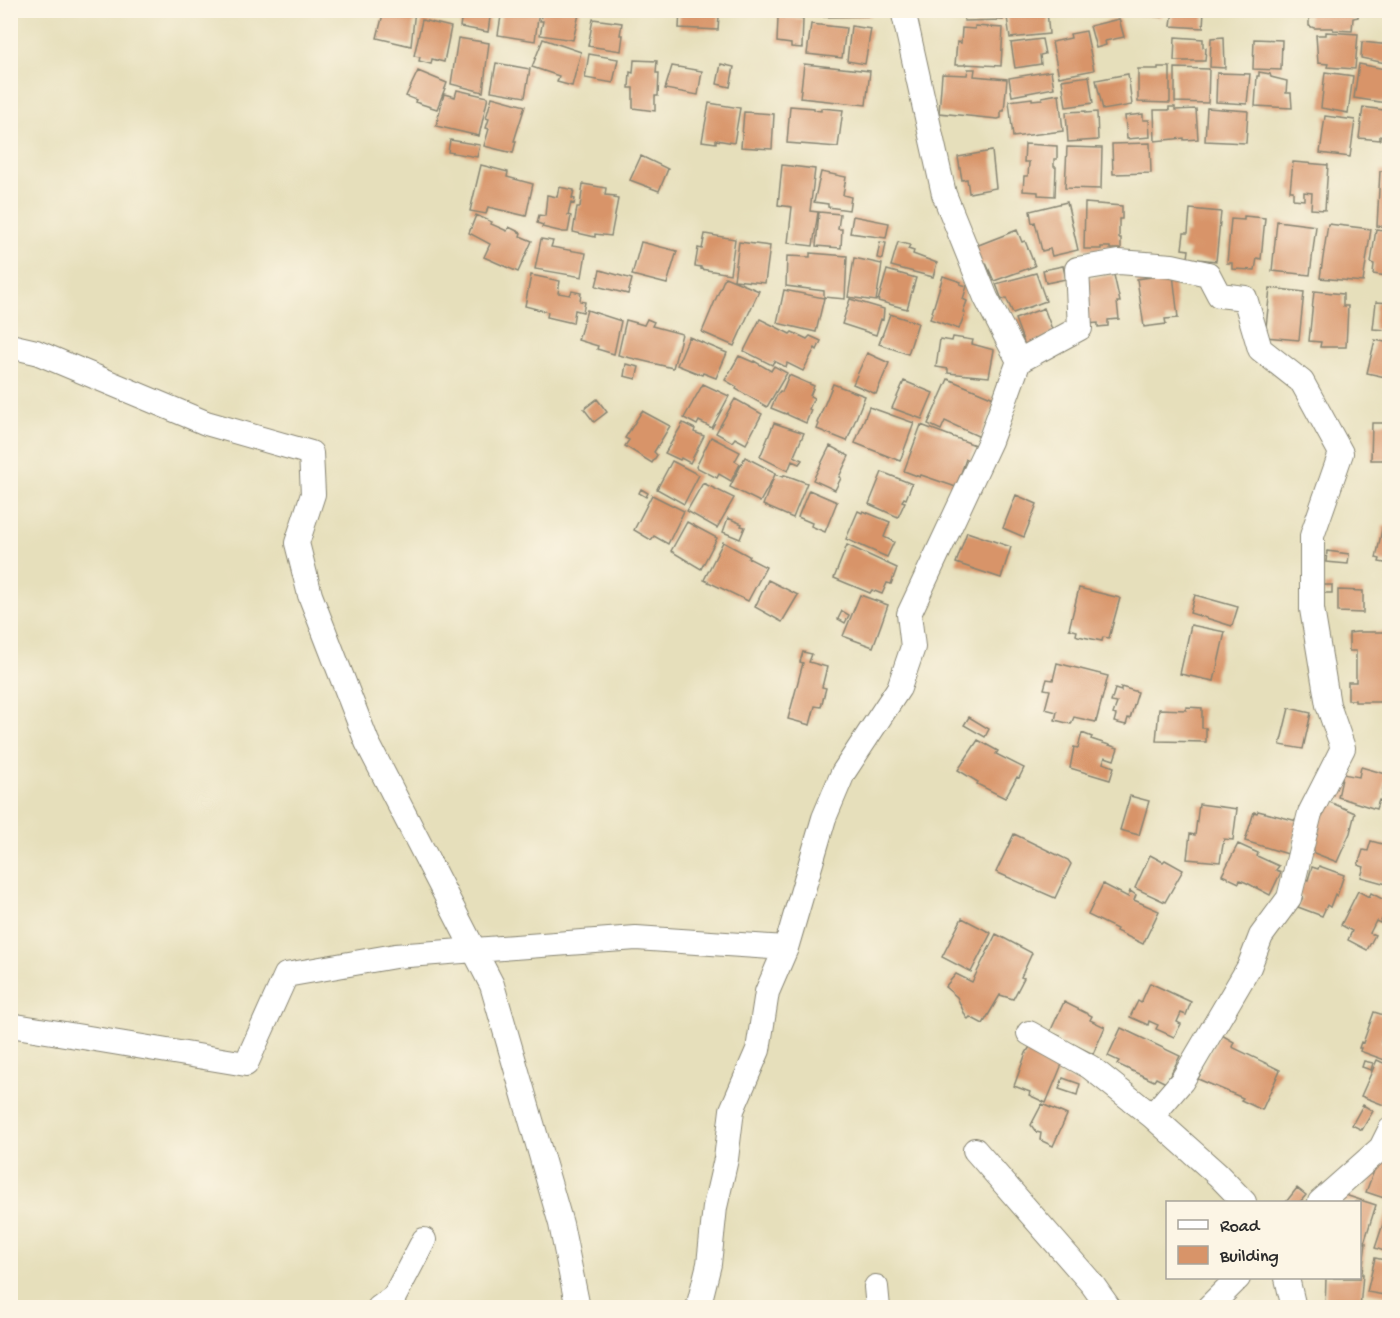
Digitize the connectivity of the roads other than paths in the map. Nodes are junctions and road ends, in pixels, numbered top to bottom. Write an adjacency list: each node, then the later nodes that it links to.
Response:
1 (903, 10): 3 (street)
2 (10, 346): 5 (street)
3 (1019, 361): 4 (street); 8 (street)
4 (786, 948): 5 (street); 18 (street)
5 (474, 950): 6 (street); 17 (street)
6 (10, 1025)
7 (1029, 1033): 8 (street)
8 (1152, 1116): 11 (street)
9 (1387, 1143): 12 (street)
10 (975, 1150): 19 (street)
11 (1242, 1201)
12 (1322, 1201)
13 (424, 1240): 16 (street)
14 (1237, 1279): 20 (street)
15 (1287, 1279): 21 (street)
16 (379, 1308)
17 (578, 1308)
18 (698, 1308)
19 (1109, 1308)
20 (1208, 1308)
21 (1294, 1308)

